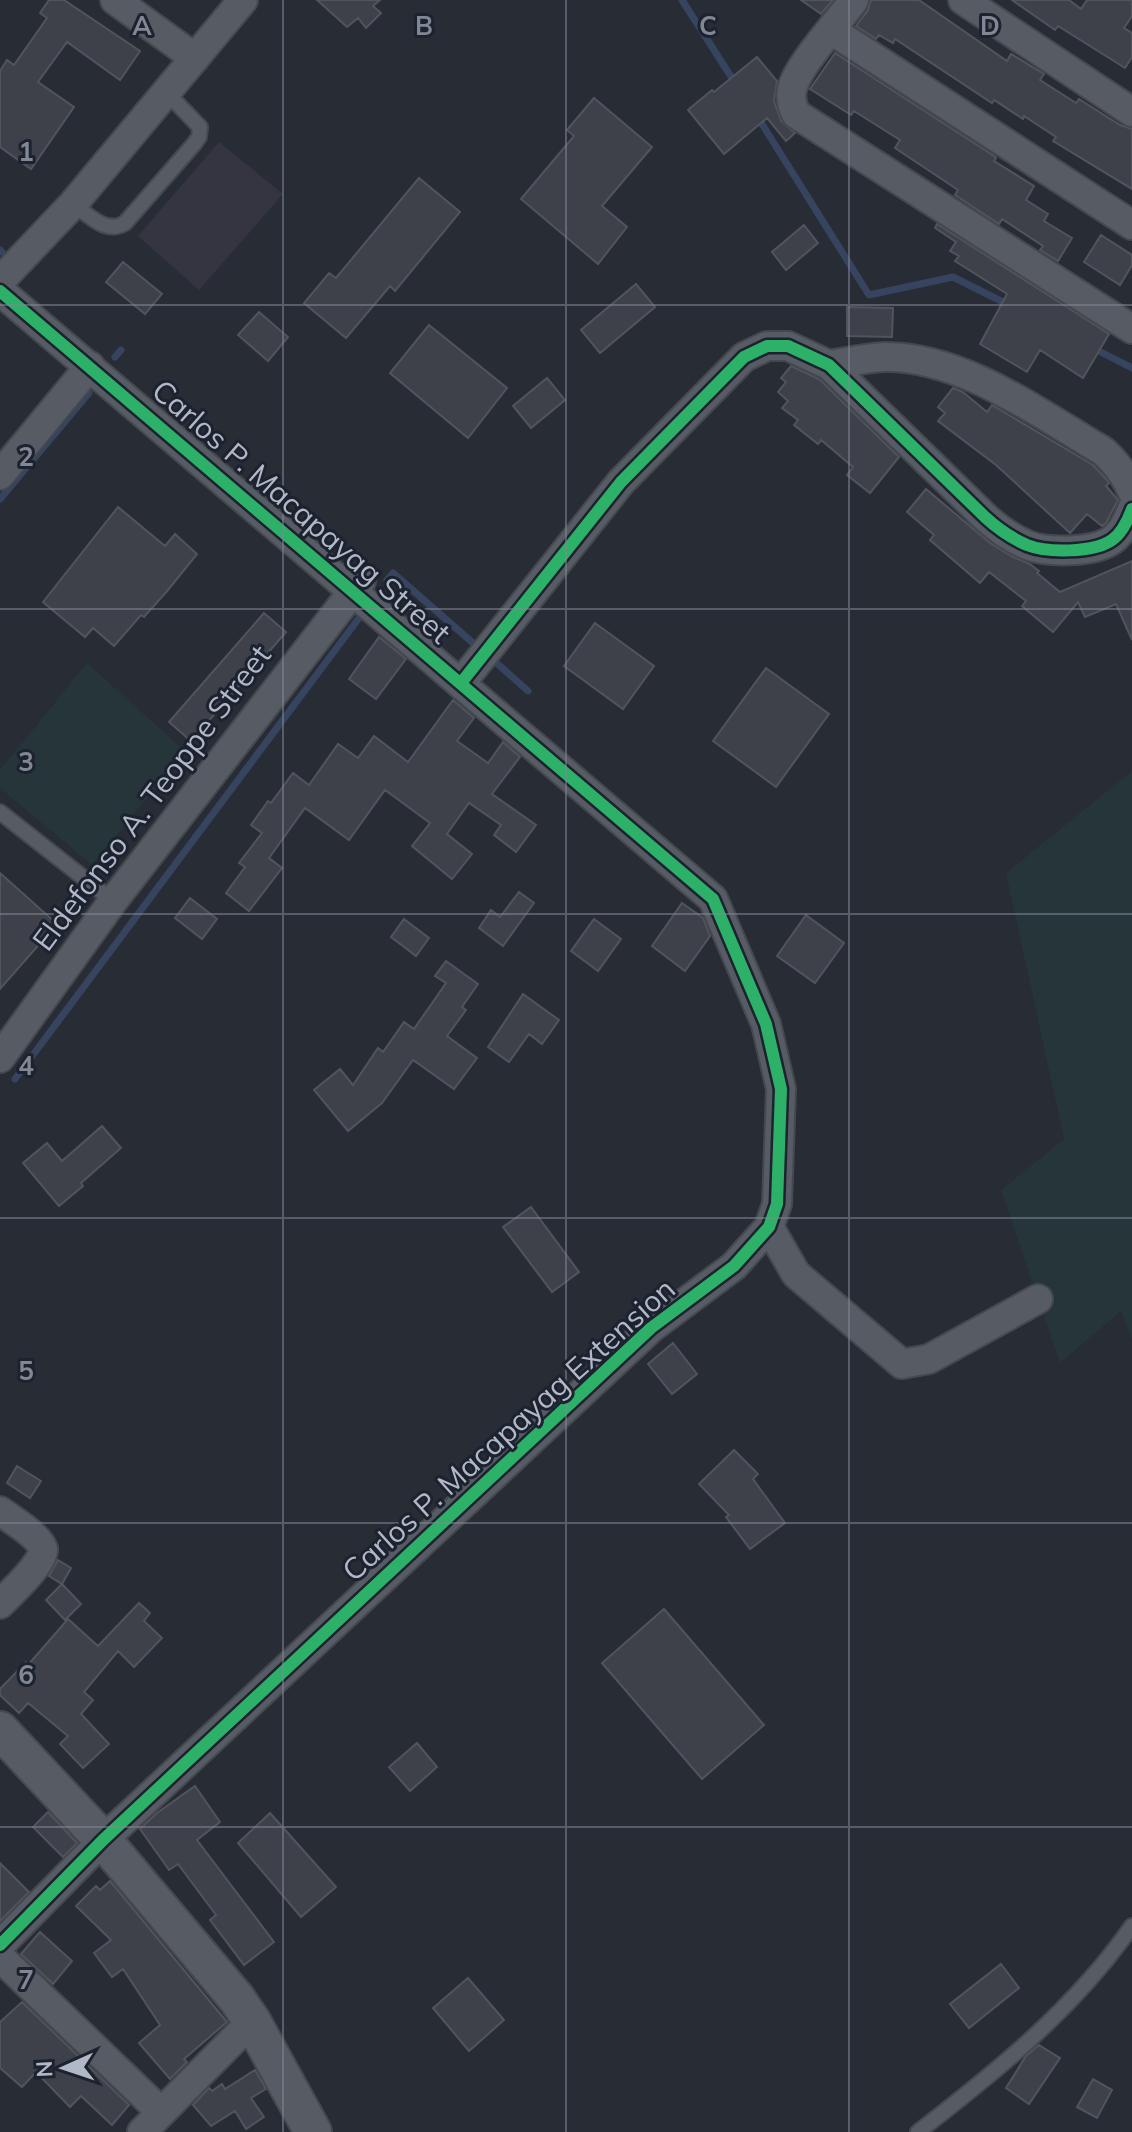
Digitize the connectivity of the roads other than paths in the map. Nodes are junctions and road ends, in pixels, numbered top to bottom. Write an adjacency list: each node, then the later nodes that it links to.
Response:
1 (115, 0): 6 (street)
2 (243, 0): 6 (street)
3 (854, 0): 5 (street)
4 (963, 0): 8 (street)
5 (831, 30): 10 (street); 13 (street)
6 (195, 58): 7 (street)
7 (167, 93): 9 (street); 9 (lane)
8 (1132, 112)
9 (73, 204): 11 (street)
10 (1132, 225)
11 (0, 281)
12 (0, 291): 15 (street, Carlos P. Macapayag Street)
13 (1132, 329)
14 (829, 365): 17 (street); 18 (street); 20 (street)
15 (90, 366): 16 (street); 19 (street, Carlos P. Macapayag Street)
16 (0, 475)
17 (1132, 491)
18 (1132, 509)
19 (358, 586): 20 (street, Carlos P. Macapayag Street); 23 (street, Eldefonso A. Teoppe Street)
20 (461, 683): 22 (street, Carlos P. Macapayag Street)
21 (0, 812): 23 (lane)
22 (713, 899): 25 (street, Carlos P. Macapayag Extension)
23 (113, 901): 24 (street, Eldefonso A. Teoppe Street)
24 (0, 1058)
25 (769, 1227): 26 (street); 30 (street, Carlos P. Macapayag Extension)
26 (1038, 1299)
27 (0, 1511): 28 (street)
28 (0, 1604)
29 (0, 1730): 30 (street)
30 (103, 1840): 32 (street, Carlos P. Macapayag Extension); 34 (street)
31 (1132, 1926): 37 (lane)
32 (0, 1945)
33 (0, 1957): 35 (street)
34 (252, 2021): 35 (street); 36 (street)
35 (151, 2122)
36 (313, 2132)
37 (918, 2132)

